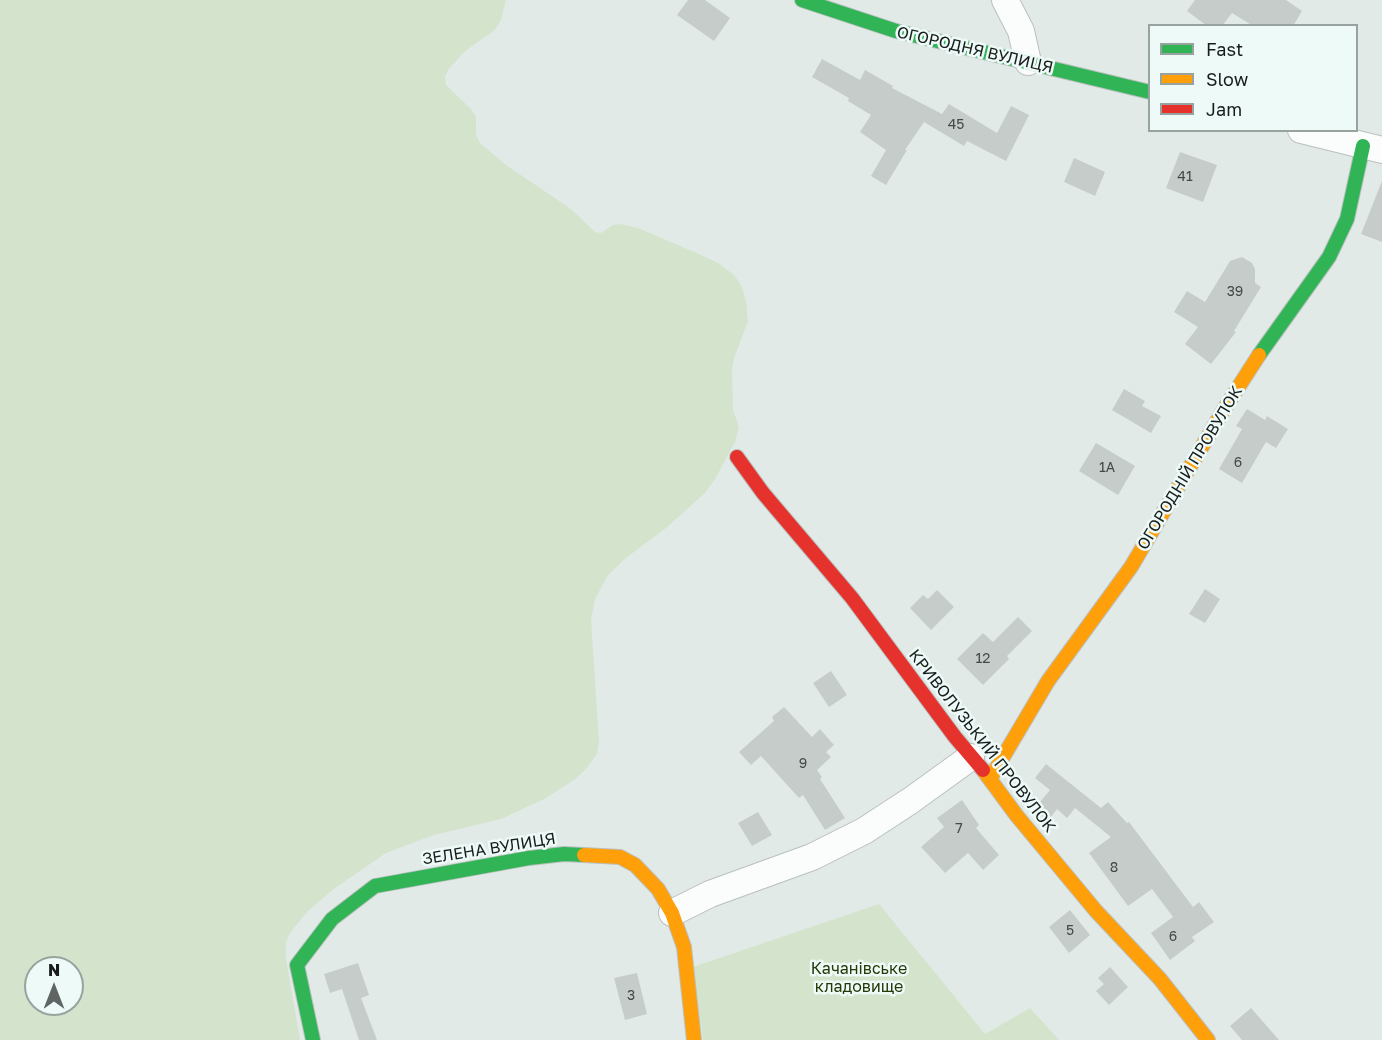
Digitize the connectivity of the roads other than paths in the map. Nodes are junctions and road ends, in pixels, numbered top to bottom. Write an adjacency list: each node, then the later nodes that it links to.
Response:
1 (802, 0): 3 (street, ОГОРОДНЯ ВУЛИЦЯ)
2 (1005, 0): 3 (street)
3 (1029, 62): 4 (street, ОГОРОДНЯ ВУЛИЦЯ)
4 (1148, 92)
5 (1309, 132): 6 (street)
6 (1372, 148): 9 (street, ОГОРОДНІЙ ПРОВУЛОК)
7 (737, 457): 8 (street, КРИВОЛУЗЬКИЙ ПРОВУЛОК)
8 (971, 757): 9 (street, КРИВОЛУЗЬКИЙ ПРОВУЛОК); 10 (street)
9 (990, 779): 13 (street, КРИВОЛУЗЬКИЙ ПРОВУЛОК)
10 (672, 913): 11 (street, ЗЕЛЕНА ВУЛИЦЯ); 12 (street, ЗЕЛЕНА ВУЛИЦЯ)
11 (313, 1040)
12 (694, 1040)
13 (1208, 1040)

